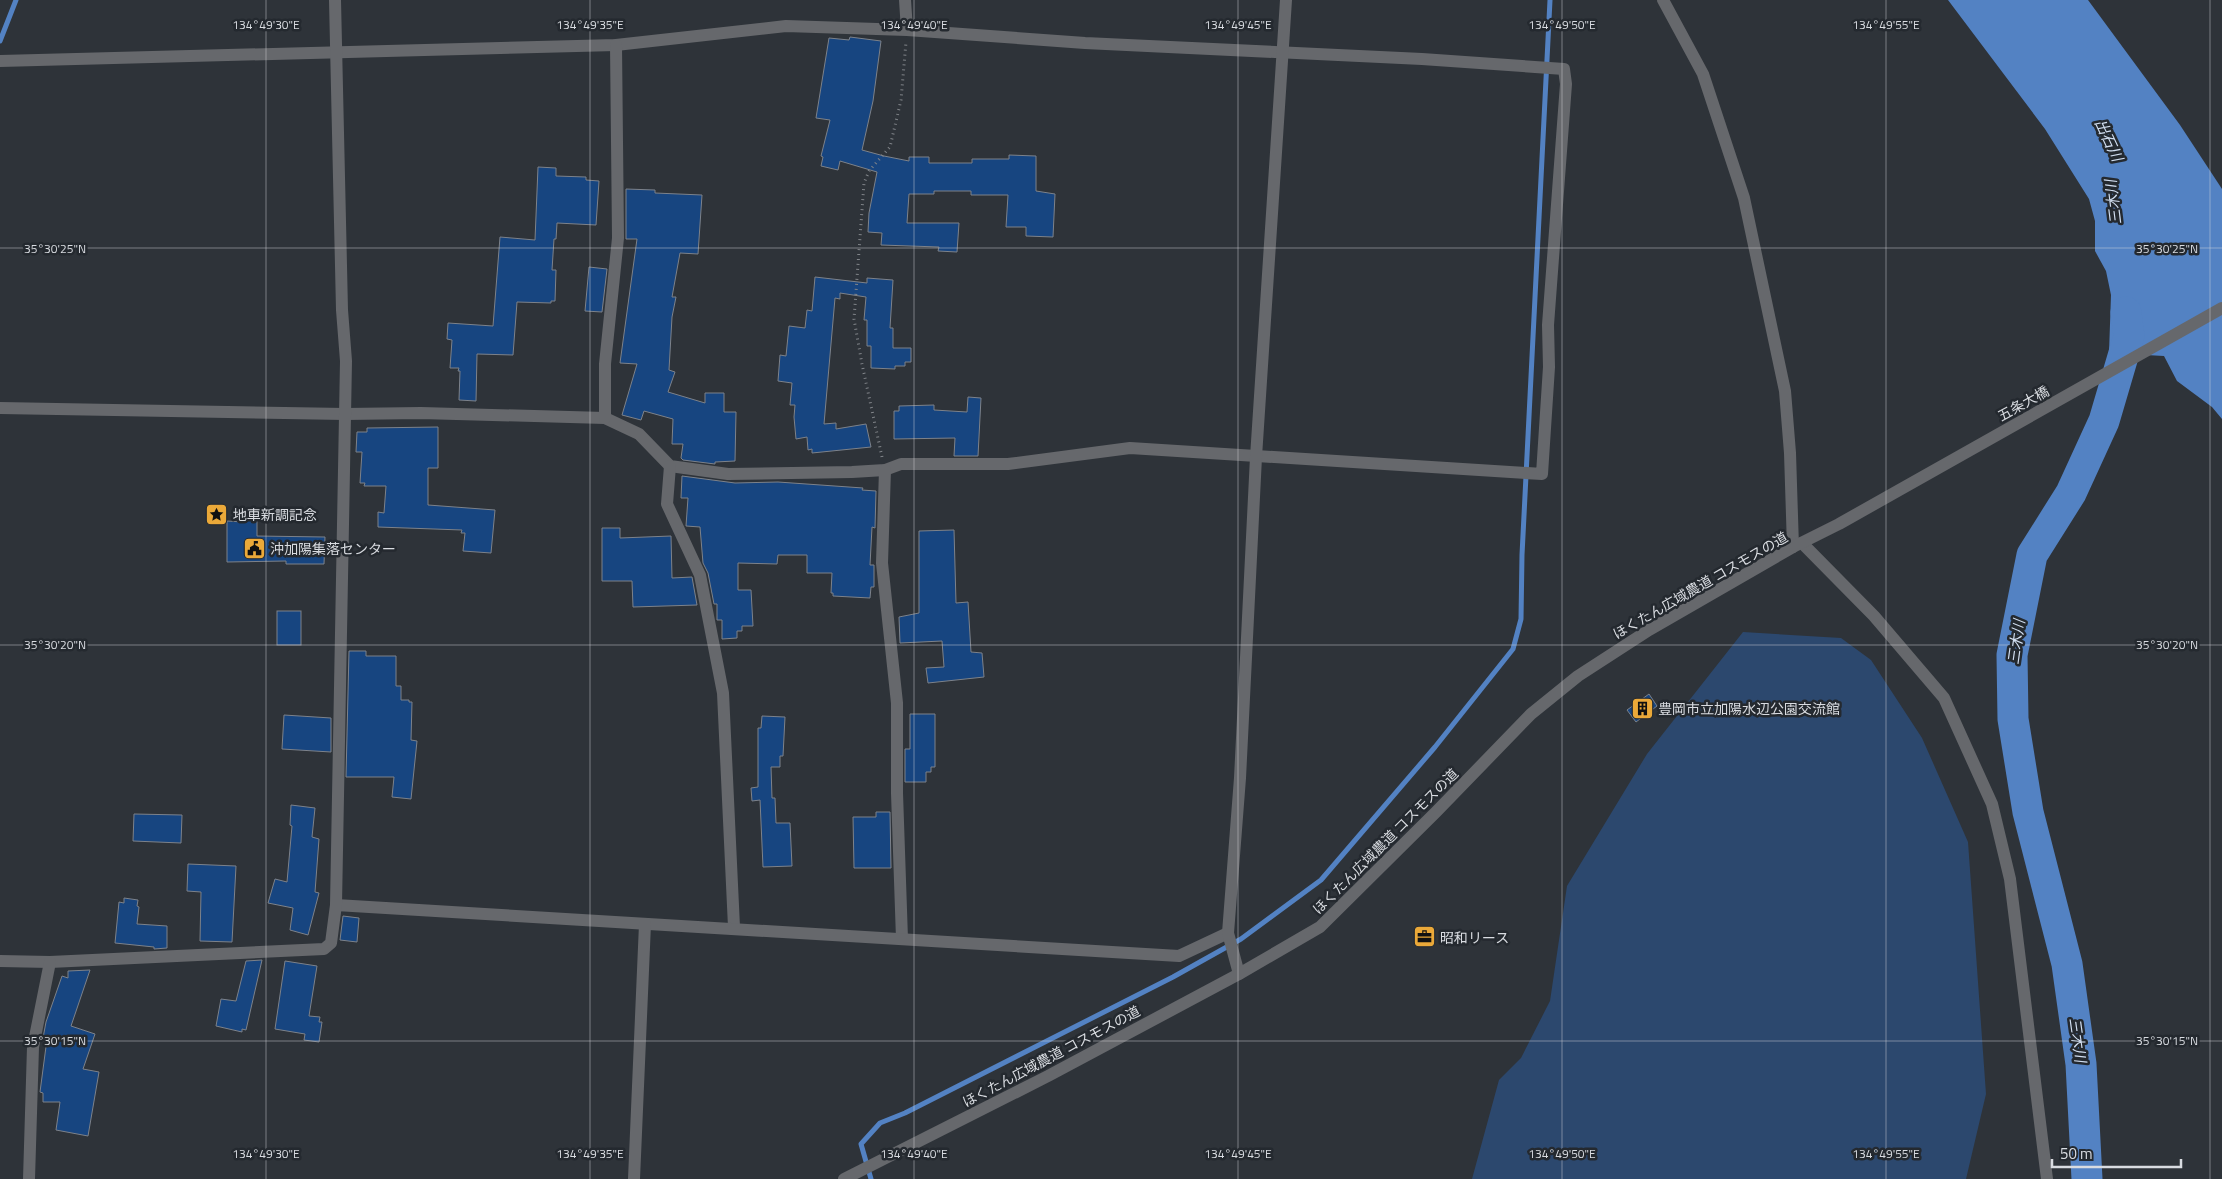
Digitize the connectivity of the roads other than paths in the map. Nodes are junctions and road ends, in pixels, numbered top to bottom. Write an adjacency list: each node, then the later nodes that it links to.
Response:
1 (335, 0): 7 (street)
2 (905, 0): 5 (street)
3 (1286, 0): 8 (street)
4 (1663, 0): 18 (street)
5 (907, 30): 6 (street); 8 (street)
6 (616, 45): 7 (street); 13 (street)
7 (337, 51): 9 (street); 12 (street)
8 (1283, 52): 14 (street); 14 (street)
9 (0, 60)
10 (2222, 308): 17 (street, 五条大橋)
11 (0, 408): 12 (street)
12 (345, 414): 13 (street); 19 (street)
13 (605, 418): 15 (street)
14 (1256, 457): 16 (street); 22 (street)
15 (670, 466): 16 (street); 21 (street)
16 (885, 470): 23 (street)
17 (1838, 524): 18 (street, ほくたん広域農道 コスモスの道)
18 (1797, 545): 26 (street, ほくたん広域農道 コスモスの道); 30 (street)
19 (336, 905): 20 (street); 25 (street)
20 (645, 924): 21 (street); 28 (street)
21 (734, 928): 23 (street)
22 (1228, 934): 23 (street); 26 (street)
23 (902, 939)
24 (0, 961): 25 (street)
25 (50, 962): 27 (street)
26 (1240, 974): 29 (street, ほくたん広域農道 コスモスの道)
27 (29, 1179)
28 (634, 1179)
29 (844, 1179)
30 (2047, 1179)

